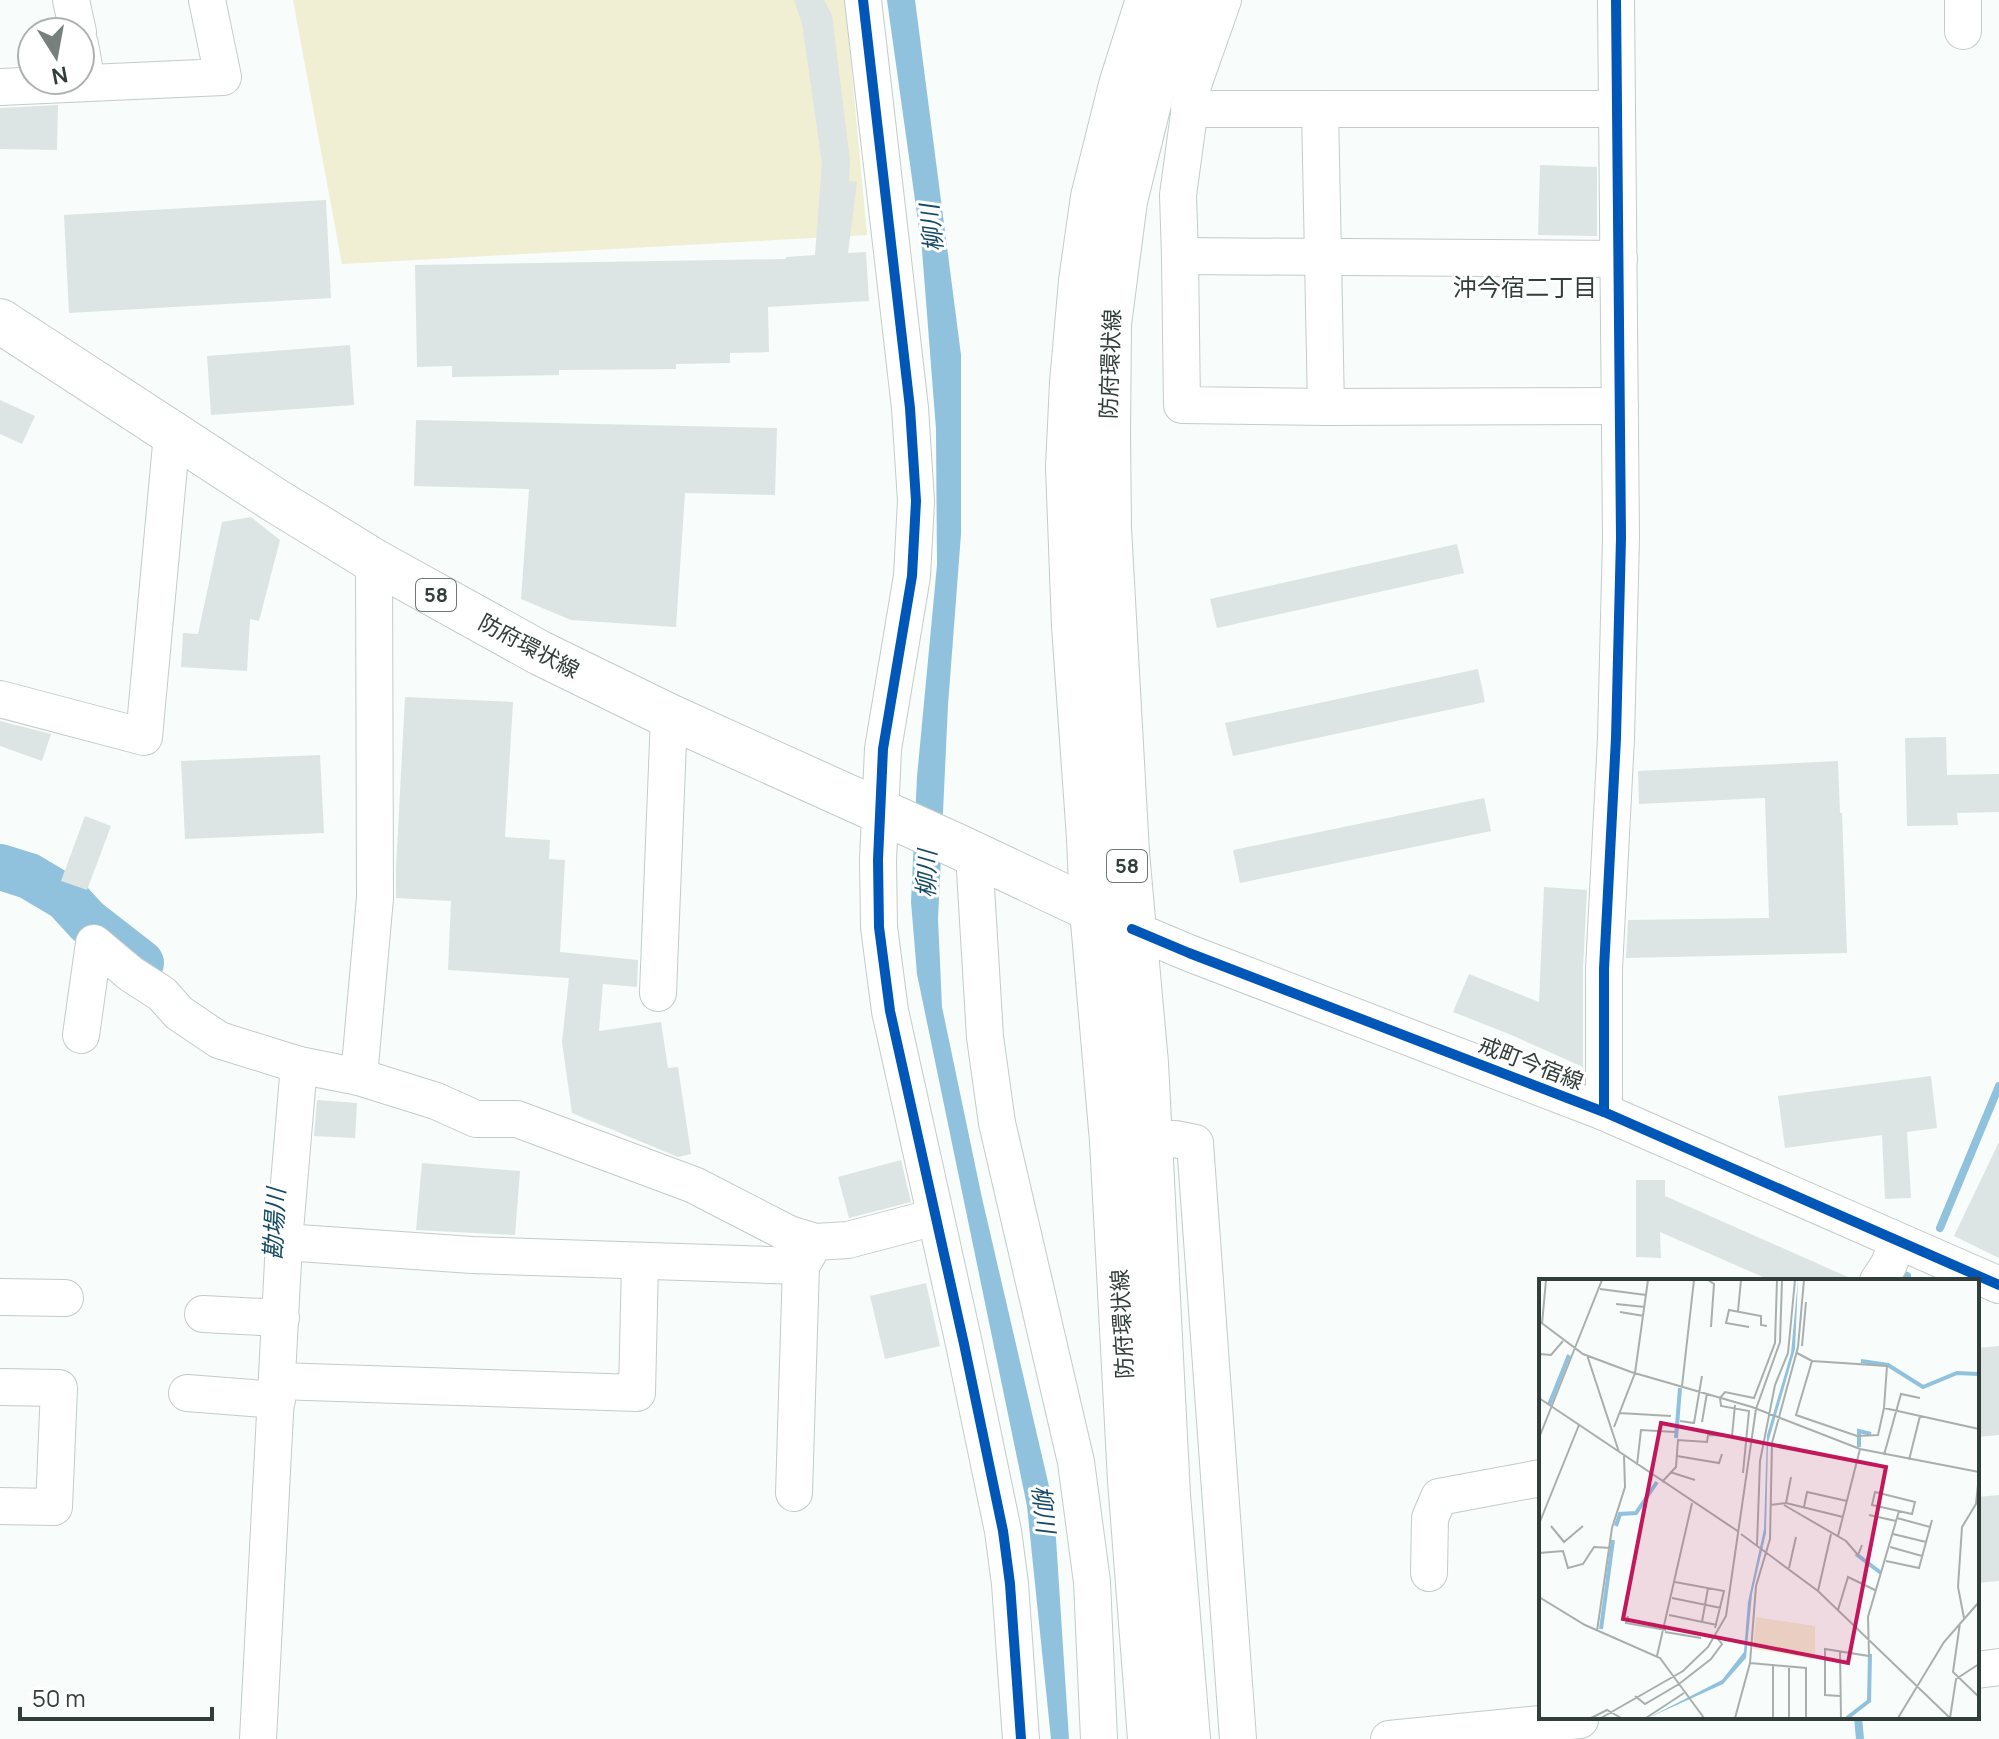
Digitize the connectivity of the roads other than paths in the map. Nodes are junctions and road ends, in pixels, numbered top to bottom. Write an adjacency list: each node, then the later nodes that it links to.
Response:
1 (207, 0): 7 (street)
2 (863, 0): 21 (street)
3 (1148, 0): 23 (main road, 防府環状線 / 58)
4 (1183, 0): 24 (main road, 防府環状線 / 58)
5 (1223, 0): 8 (street)
6 (1616, 0): 10 (street)
7 (96, 83)
8 (1189, 107): 9 (street); 11 (street)
9 (1320, 109): 10 (street); 12 (street)
10 (1616, 109): 13 (street)
11 (1180, 256): 12 (street); 16 (street)
12 (1325, 258): 13 (street); 16 (street)
13 (1619, 259): 15 (street)
14 (0, 321): 17 (main road, 防府環状線 / 58)
15 (1620, 406): 16 (street); 29 (street)
16 (1326, 407)
17 (172, 434): 18 (main road, 防府環状線 / 58); 19 (street)
18 (374, 561): 20 (main road, 防府環状線 / 58); 28 (street)
19 (0, 699)
20 (669, 716): 21 (main road, 防府環状線 / 58); 25 (street)
21 (890, 817): 22 (main road, 防府環状線 / 58); 31 (street)
22 (966, 850): 23 (main road, 防府環状線 / 58); 54 (street)
23 (1092, 910): 24 (main road, 防府環状線 / 58); 55 (main road, 防府環状線 / 58)
24 (1132, 929): 29 (street, 戒町今宿線); 30 (main road, 防府環状線 / 58)
25 (658, 993)
26 (81, 1035): 27 (street)
27 (299, 1065): 28 (street); 32 (street)
28 (359, 1077): 34 (street)
29 (1604, 1112): 33 (street, 戒町今宿線)
30 (1151, 1140): 56 (main road, 防府環状線 / 58); 57 (street)
31 (935, 1217): 34 (street); 53 (street)
32 (284, 1242): 35 (street); 41 (street)
33 (1898, 1242): 36 (street); 37 (street, 戒町今宿線)
34 (808, 1254): 35 (street); 46 (street)
35 (640, 1262): 43 (street)
36 (1879, 1279)
37 (1999, 1285)
38 (0, 1297): 39 (street)
39 (65, 1298)
40 (203, 1314): 41 (street)
41 (281, 1318): 43 (street)
42 (0, 1387): 47 (street)
43 (277, 1390): 44 (street); 52 (street)
44 (187, 1393)
45 (1539, 1478): 48 (street)
46 (794, 1493)
47 (0, 1506)
48 (1429, 1573)
49 (1999, 1667): 50 (street)
50 (1979, 1670)
51 (1580, 1719): 58 (street)
52 (258, 1739)
53 (1021, 1739)
54 (1099, 1739)
55 (1150, 1739)
56 (1188, 1739)
57 (1238, 1739)
58 (1389, 1739)

